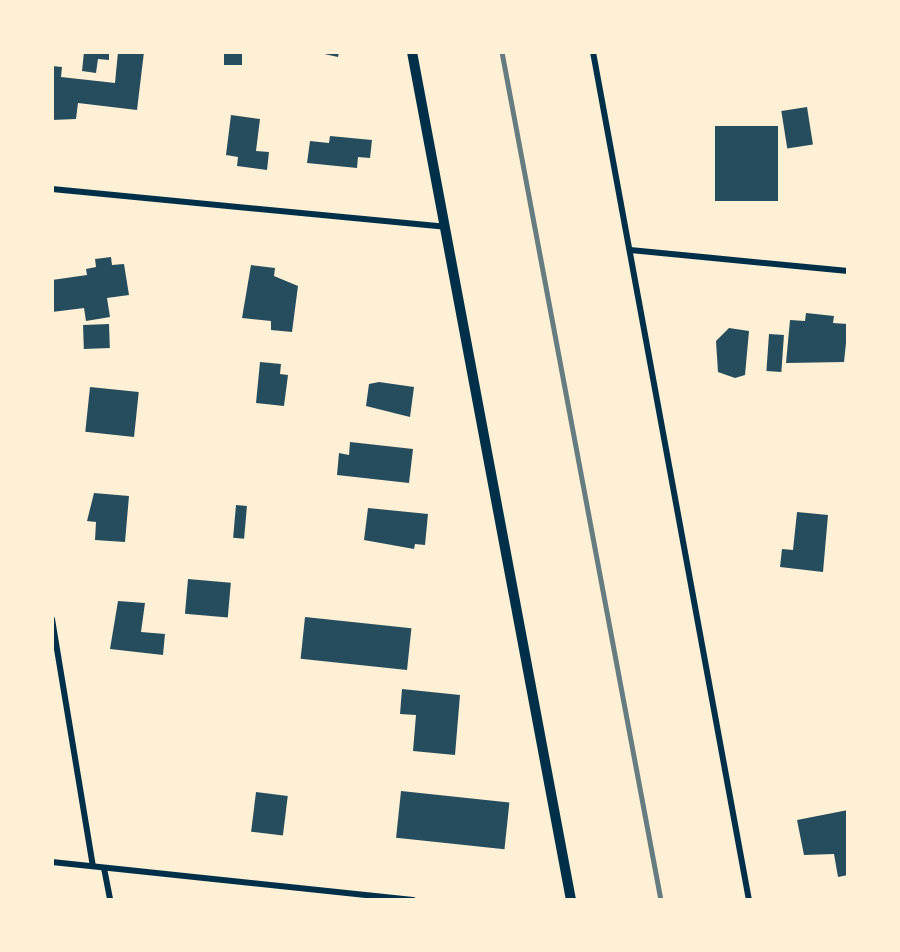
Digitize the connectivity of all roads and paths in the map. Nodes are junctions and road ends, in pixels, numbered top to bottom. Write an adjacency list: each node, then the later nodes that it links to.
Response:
1 (412, 52): 4 (street)
2 (593, 52): 5 (street)
3 (52, 189): 4 (street)
4 (445, 227): 13 (street)
5 (630, 250): 6 (street); 14 (street)
6 (848, 271)
7 (52, 619): 9 (street)
8 (52, 862): 9 (street)
9 (93, 866): 10 (street)
10 (104, 868): 11 (street); 12 (street)
11 (110, 900)
12 (413, 900)
13 (571, 900)
14 (749, 900)

